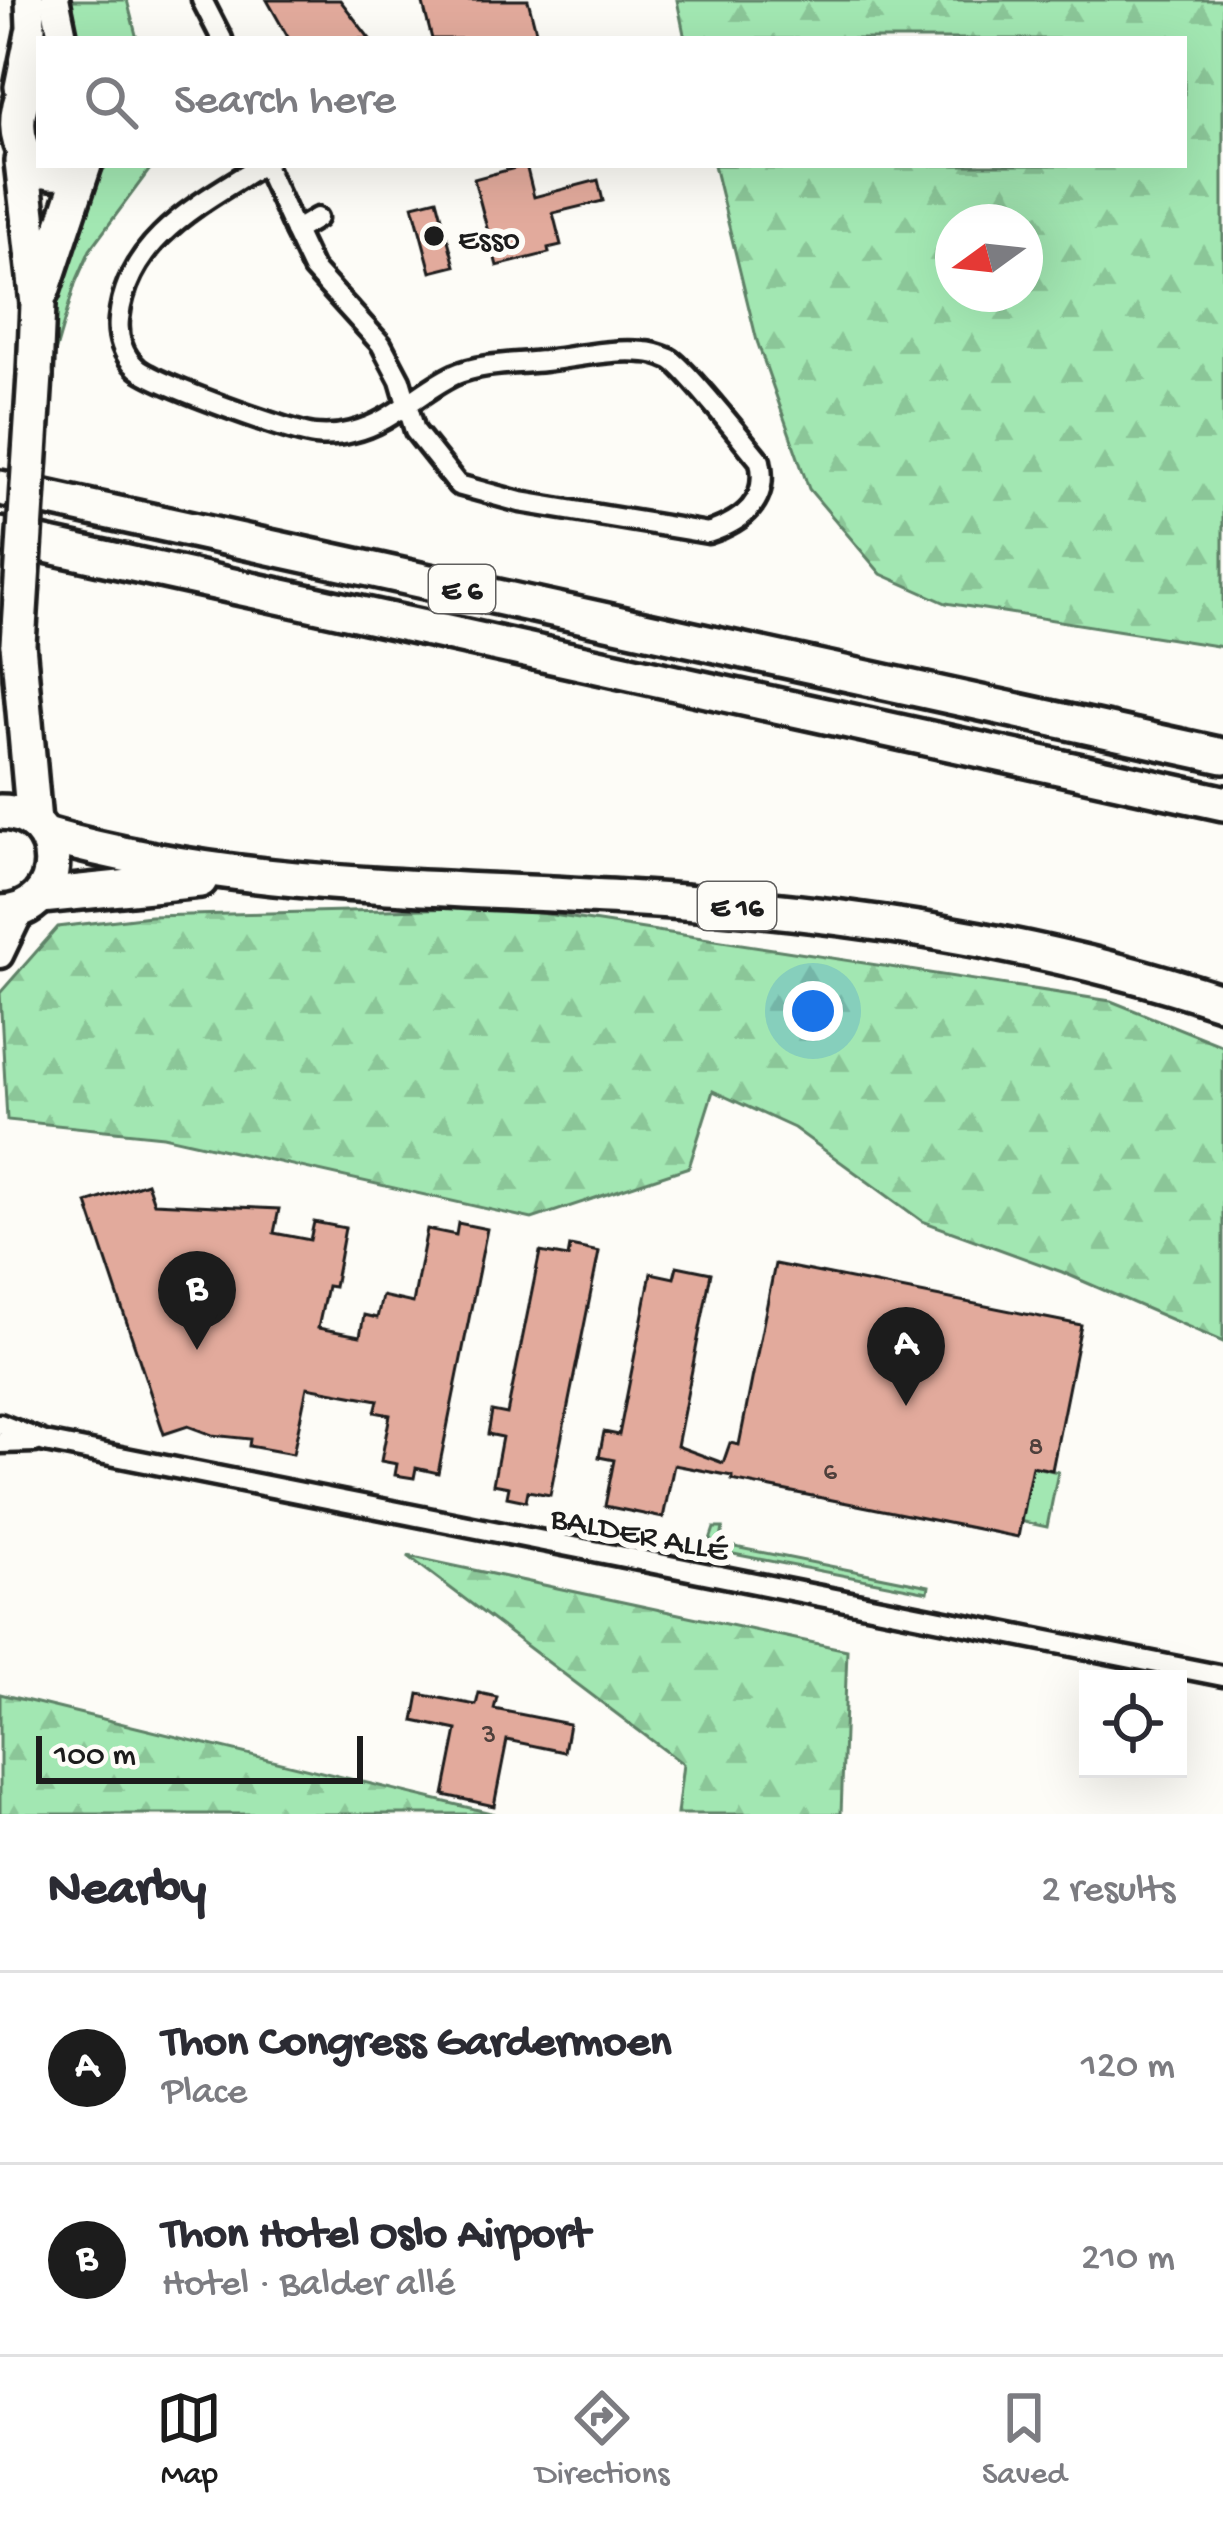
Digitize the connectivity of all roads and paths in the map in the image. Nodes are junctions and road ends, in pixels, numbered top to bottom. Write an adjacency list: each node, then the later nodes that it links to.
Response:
1 (30, 0): 6 (main road)
2 (55, 0): 4 (main road)
3 (202, 0): 5 (street)
4 (62, 36)
5 (220, 36)
6 (29, 81): 7 (highway)
7 (22, 161): 8 (highway); 16 (highway)
8 (36, 167)
9 (40, 168): 10 (highway)
10 (71, 168)
11 (81, 168): 16 (highway)
12 (258, 168): 17 (street)
13 (264, 168): 15 (street)
14 (317, 218): 15 (street)
15 (295, 231): 17 (street)
16 (38, 304): 22 (highway, bridge)
17 (408, 405): 17 (street)
18 (0, 488): 24 (highway, E 6)
19 (0, 536): 20 (highway, E 6)
20 (121, 561): 21 (highway, E 6); 25 (highway, E 6)
21 (0, 563)
22 (18, 644): 23 (highway); 27 (highway)
23 (0, 719)
24 (1223, 756)
25 (1223, 803)
26 (0, 812): 27 (highway, E 16)
27 (40, 828): 28 (highway, E 16); 29 (highway)
28 (241, 876): 29 (highway, E 16); 31 (highway, E 16)
29 (21, 906): 30 (main road)
30 (0, 955)
31 (1223, 1002)
32 (0, 1424): 33 (street, BALDER ALLÉ)
33 (45, 1442): 34 (street, BALDER ALLÉ); 35 (street, BALDER ALLÉ)
34 (0, 1443)
35 (1223, 1676)

